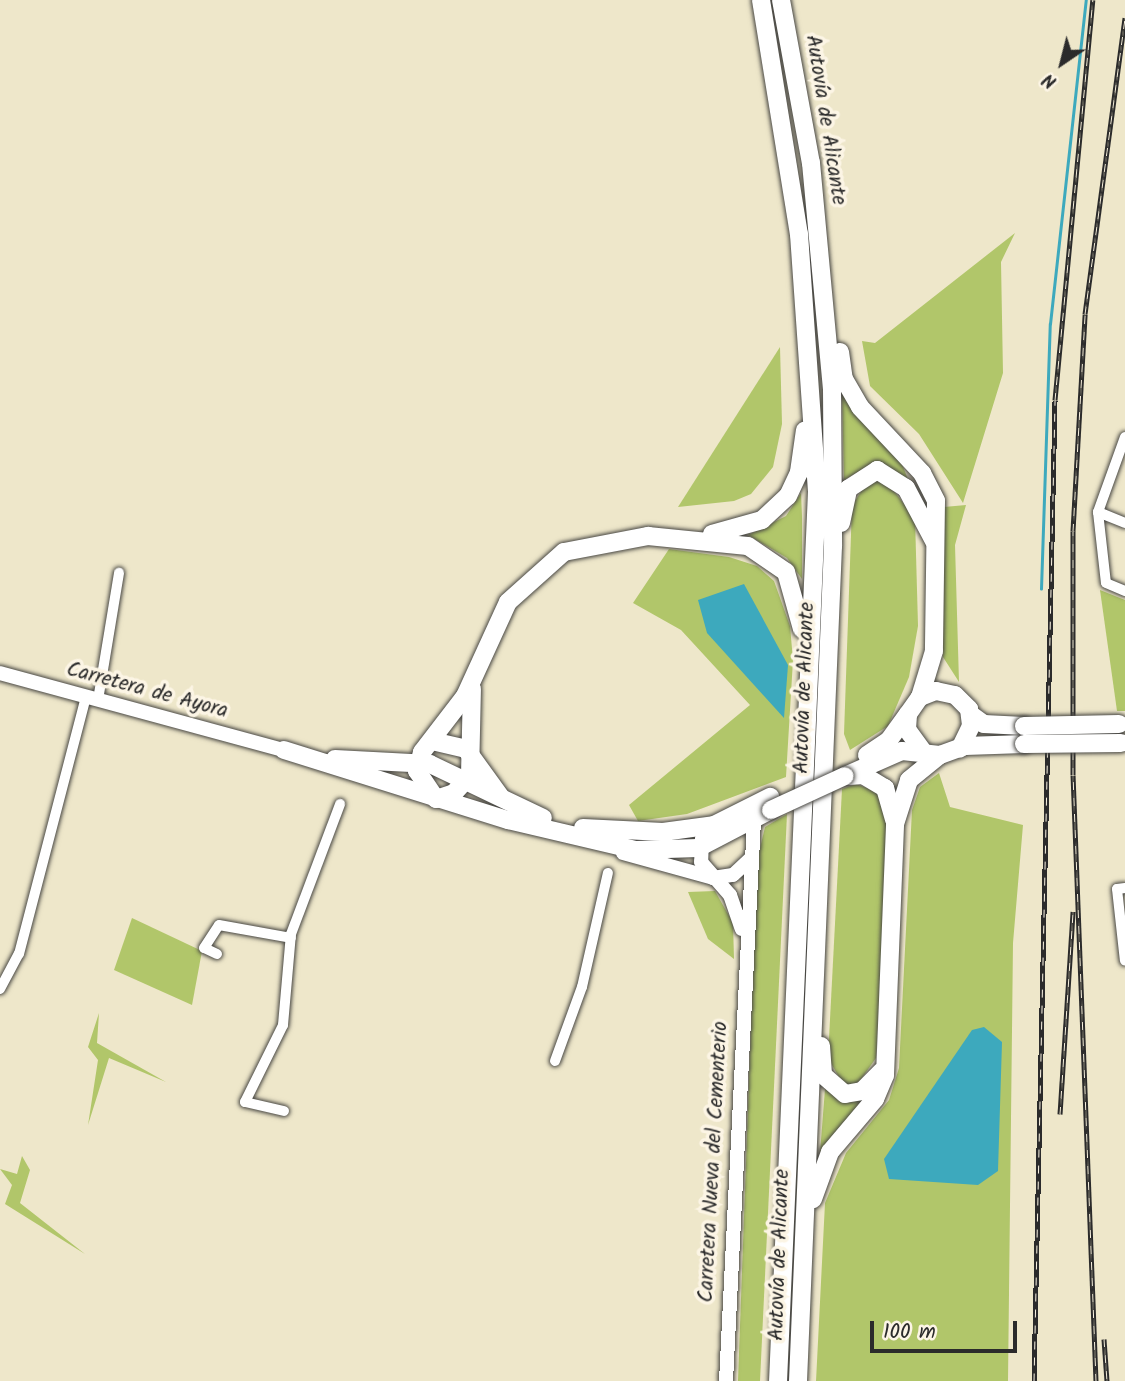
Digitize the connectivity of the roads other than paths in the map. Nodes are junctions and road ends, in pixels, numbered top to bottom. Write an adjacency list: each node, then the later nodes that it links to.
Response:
1 (761, 0): 4 (highway, Autovía de Alicante)
2 (780, 0): 3 (highway, Autovía de Alicante)
3 (825, 299): 10 (highway, Autovía de Alicante); 11 (highway)
4 (811, 392): 9 (highway); 17 (highway, Autovía de Alicante)
5 (1125, 437): 6 (street)
6 (1123, 450): 7 (street)
7 (1098, 512): 8 (street); 13 (street)
8 (1125, 523)
9 (679, 536): 16 (highway); 17 (highway)
10 (833, 546): 11 (highway); 53 (highway, Autovía de Alicante)
11 (937, 569): 14 (highway)
12 (119, 573): 20 (street)
13 (1125, 591)
14 (934, 651): 18 (highway); 19 (highway)
15 (0, 673): 20 (street, Carretera de Ayora)
16 (475, 675): 23 (highway); 29 (highway)
17 (806, 688): 59 (highway, Autovía de Alicante)
18 (955, 695): 19 (highway); 22 (highway)
19 (920, 697): 21 (highway)
20 (92, 699): 26 (street, Carretera de Ayora); 52 (street)
21 (908, 714): 27 (highway); 32 (highway)
22 (970, 714): 24 (highway, bridge); 25 (highway)
23 (437, 734): 29 (highway); 30 (highway); 31 (highway)
24 (1123, 734): 25 (highway, bridge)
25 (960, 749): 28 (highway)
26 (284, 750): 30 (highway); 34 (highway)
27 (922, 750): 28 (highway); 32 (highway)
28 (940, 755): 39 (highway)
29 (472, 758): 33 (highway); 37 (highway)
30 (380, 762): 31 (highway)
31 (417, 762): 33 (highway); 34 (highway)
32 (844, 770): 36 (highway, bridge); 39 (highway)
33 (466, 781): 34 (highway); 37 (highway)
34 (436, 799): 42 (highway)
35 (340, 804): 48 (street)
36 (770, 804): 38 (highway); 40 (highway)
37 (516, 809): 40 (highway)
38 (754, 820): 41 (highway); 44 (street, Carretera Nueva del Cementerio)
39 (895, 824): 55 (highway)
40 (714, 825): 41 (street); 43 (street)
41 (739, 831): 43 (highway); 44 (street)
42 (576, 837): 43 (highway); 46 (street)
43 (698, 848): 46 (street, Carretera Nueva del Cementerio)
44 (750, 853): 46 (street); 49 (street, Carretera Nueva del Cementerio)
45 (608, 873): 54 (street)
46 (713, 878): 49 (street, Carretera Nueva del Cementerio)
47 (1121, 888): 51 (street)
48 (291, 938): 50 (street); 56 (street)
49 (744, 944): 58 (street, Carretera Nueva del Cementerio)
50 (217, 954)
51 (1125, 961)
52 (0, 989)
53 (816, 991): 55 (highway); 57 (highway, Autovía de Alicante)
54 (555, 1061)
55 (885, 1069): 57 (highway)
56 (284, 1111)
57 (805, 1244): 60 (highway, Autovía de Alicante)
58 (726, 1381)
59 (778, 1381)
60 (799, 1381)

